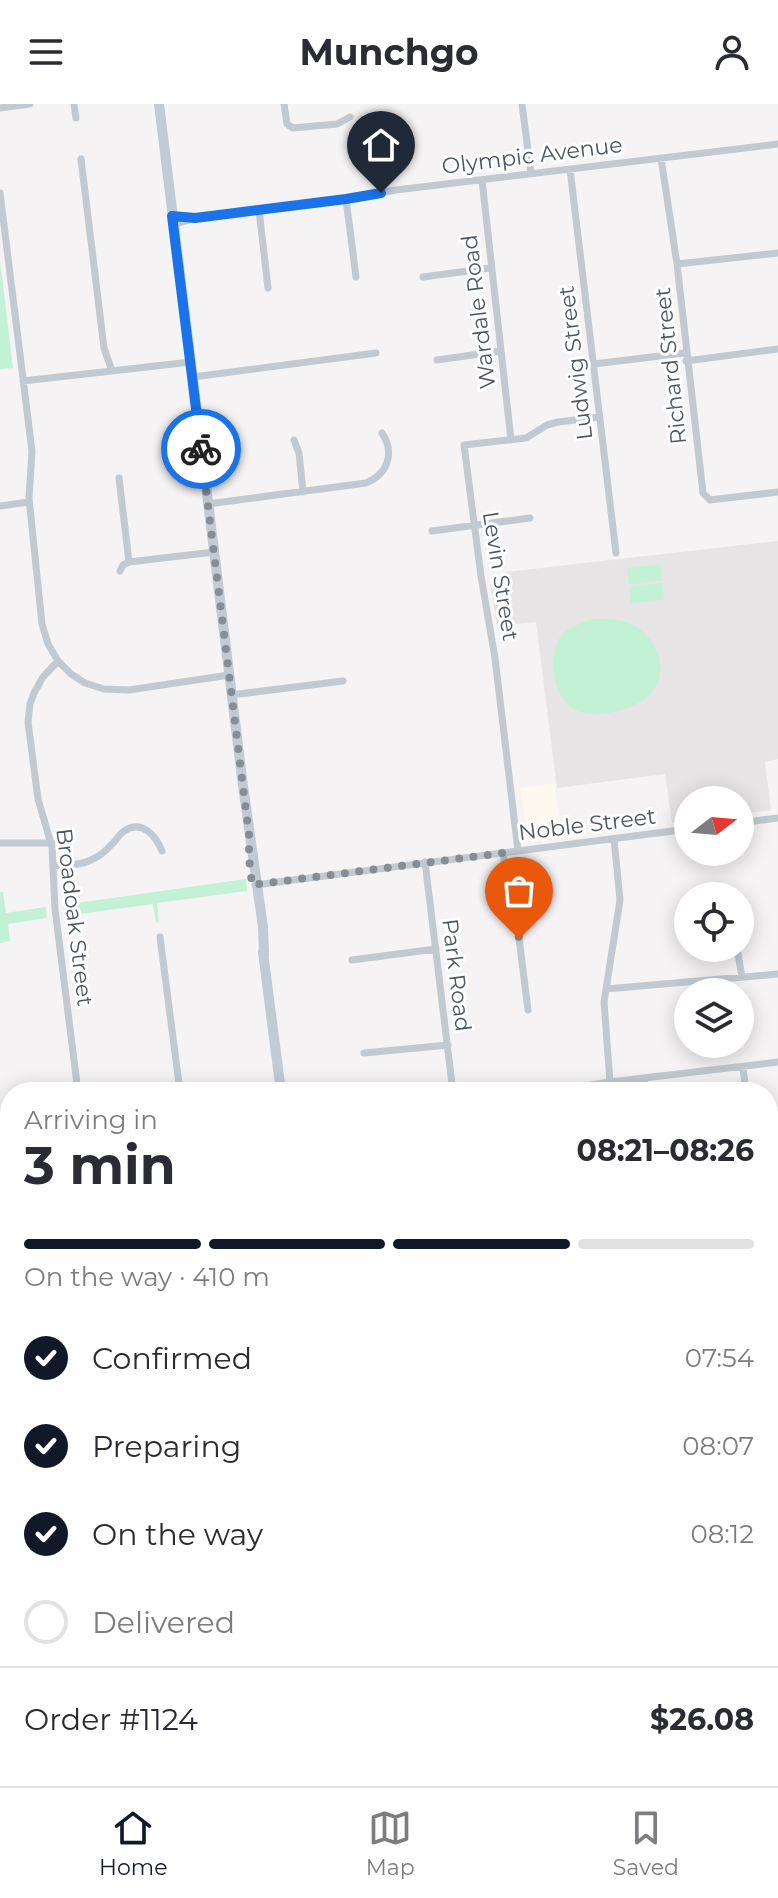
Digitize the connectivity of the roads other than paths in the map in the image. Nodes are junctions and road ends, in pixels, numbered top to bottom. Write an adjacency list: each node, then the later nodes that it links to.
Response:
1 (30, 104): 6 (street)
2 (74, 104): 8 (street)
3 (159, 104): 18 (main road)
4 (284, 104): 7 (street)
5 (522, 104): 13 (street)
6 (0, 108)
7 (350, 117)
8 (76, 118)
9 (778, 144): 10 (street, Olympic Avenue)
10 (661, 158): 12 (street, Olympic Avenue); 20 (street, Richard Street)
11 (81, 159): 32 (street)
12 (570, 169): 13 (street, Olympic Avenue); 31 (street, Ludwig Street)
13 (531, 174): 14 (street, Olympic Avenue)
14 (482, 180): 16 (street, Olympic Avenue); 21 (street, Wardale Road)
15 (0, 193): 34 (street)
16 (346, 199): 17 (street, Olympic Avenue); 22 (street)
17 (259, 210): 18 (street, Olympic Avenue); 24 (street)
18 (173, 220): 30 (main road)
19 (778, 253): 20 (street)
20 (677, 264): 28 (street, Richard Street)
21 (490, 268): 23 (street); 26 (street, Wardale Road)
22 (356, 277)
23 (423, 277)
24 (268, 288)
25 (778, 349): 28 (street)
26 (501, 351): 29 (street); 38 (street, Wardale Road)
27 (376, 353): 33 (street)
28 (686, 357): 31 (street); 41 (street, Richard Street)
29 (437, 360)
30 (191, 362): 32 (street); 33 (main road)
31 (594, 364): 35 (street, Ludwig Street)
32 (112, 371): 34 (street)
33 (193, 377): 43 (main road)
34 (23, 381): 42 (street)
35 (600, 417): 38 (street, Levin Street); 49 (street, Ludwig Street)
36 (382, 433): 40 (street)
37 (294, 440): 40 (street)
38 (511, 440): 46 (street, Levin Street)
39 (119, 478): 50 (street)
40 (303, 492): 43 (street)
41 (778, 492)
42 (29, 502): 44 (street); 52 (street)
43 (208, 504): 48 (main road)
44 (0, 506)
45 (530, 518): 46 (street)
46 (474, 526): 47 (street); 63 (street, Levin Street)
47 (432, 531)
48 (214, 552): 50 (street); 53 (main road)
49 (616, 553)
50 (129, 562): 51 (street)
51 (120, 571)
52 (58, 661): 53 (street); 61 (street, Broadoak Street)
53 (229, 675): 55 (main road)
54 (343, 681): 55 (street)
55 (231, 695): 67 (main road)
56 (778, 818): 57 (street)
57 (754, 821)
58 (674, 831): 59 (street, Noble Street)
59 (614, 839): 63 (street, Noble Street); 74 (street)
60 (0, 843): 61 (street)
61 (52, 843): 66 (street, Broadoak Street)
62 (162, 851): 66 (street)
63 (518, 851): 64 (street, Noble Street)
64 (503, 853): 65 (street, Noble Street); 75 (street)
65 (425, 862): 67 (street, Noble Street); 69 (street, Park Road)
66 (53, 866): 81 (street, Broadoak Street)
67 (255, 884): 83 (main road)
68 (160, 937): 82 (street)
69 (436, 949): 70 (street); 76 (street, Park Road)
70 (352, 960)
71 (739, 962): 73 (street)
72 (778, 974): 73 (street)
73 (742, 977): 74 (street)
74 (606, 989): 85 (street)
75 (528, 1010)
76 (448, 1045): 77 (street); 84 (street, Park Road)
77 (364, 1053)
78 (778, 1062): 79 (street)
79 (743, 1068): 80 (street); 87 (street)
80 (644, 1079): 85 (street); 86 (street)
81 (77, 1082)
82 (179, 1082)
83 (280, 1082)
84 (452, 1082)
85 (610, 1082)
86 (644, 1082)
87 (745, 1082)

